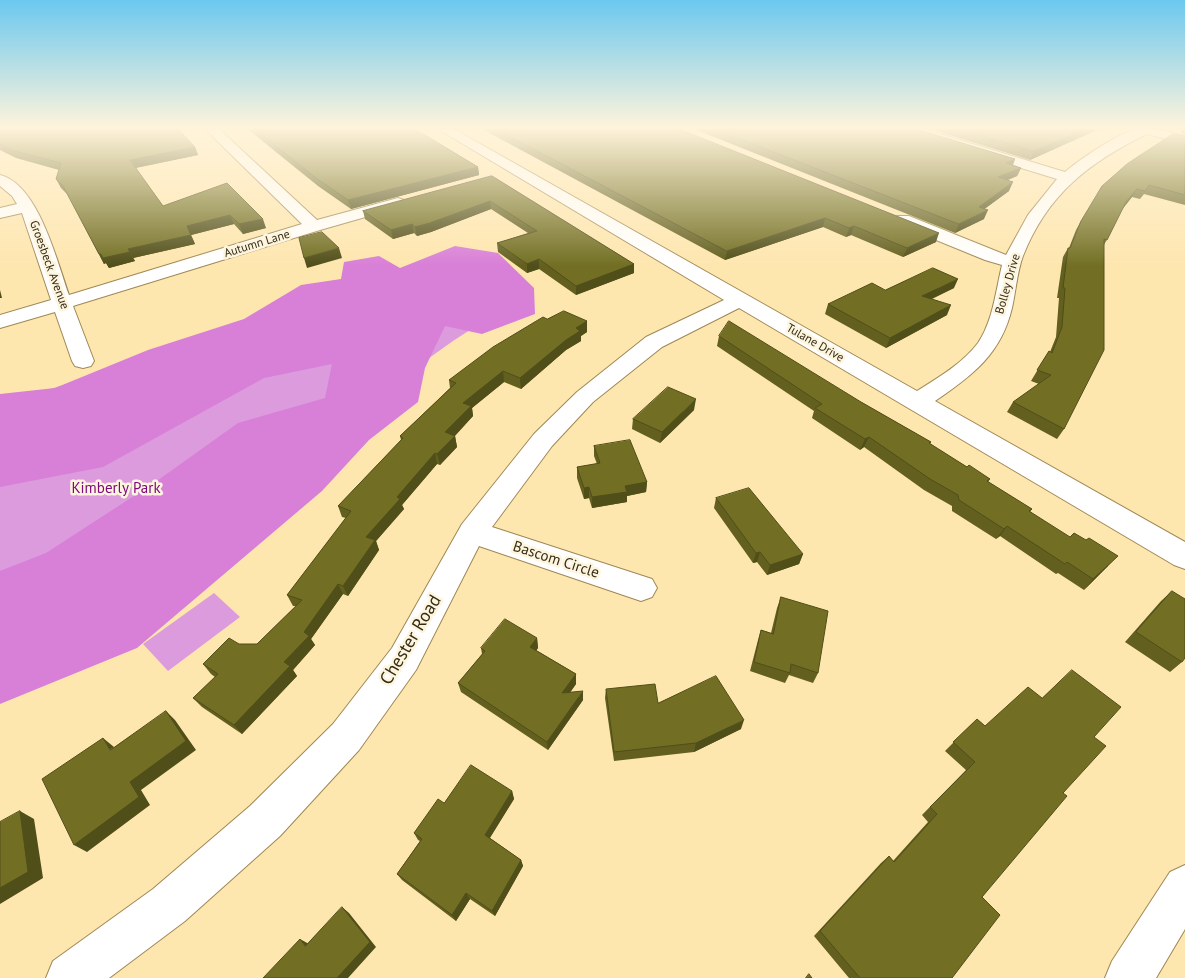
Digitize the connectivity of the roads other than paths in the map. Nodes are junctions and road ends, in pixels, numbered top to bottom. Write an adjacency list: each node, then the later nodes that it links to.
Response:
1 (260, 175): 13 (street)
2 (502, 175): 6 (street)
3 (522, 175): 15 (street, Tulane Drive)
4 (1055, 175): 7 (street)
5 (1071, 175): 7 (street, Bolley Drive)
6 (493, 177)
7 (1066, 178): 14 (street, Bolley Drive)
8 (0, 179): 10 (street, Groesbeck Avenue)
9 (418, 198): 13 (street, Autumn Lane)
10 (27, 207): 11 (street); 16 (street, Groesbeck Avenue)
11 (0, 213)
12 (889, 215): 14 (street)
13 (314, 226): 16 (street, Autumn Lane)
14 (1012, 262): 19 (street, Bolley Drive)
15 (740, 300): 19 (street, Tulane Drive); 20 (street, Chester Road)
16 (64, 304): 17 (street, Autumn Lane); 18 (street, Groesbeck Avenue)
17 (0, 322)
18 (83, 361)
19 (917, 402): 21 (street, Tulane Drive)
20 (472, 532): 22 (street, Bascom Circle); 24 (street, Chester Road)
21 (1185, 557)
22 (641, 588)
23 (1185, 887): 25 (street)
24 (70, 978)
25 (1129, 978)

